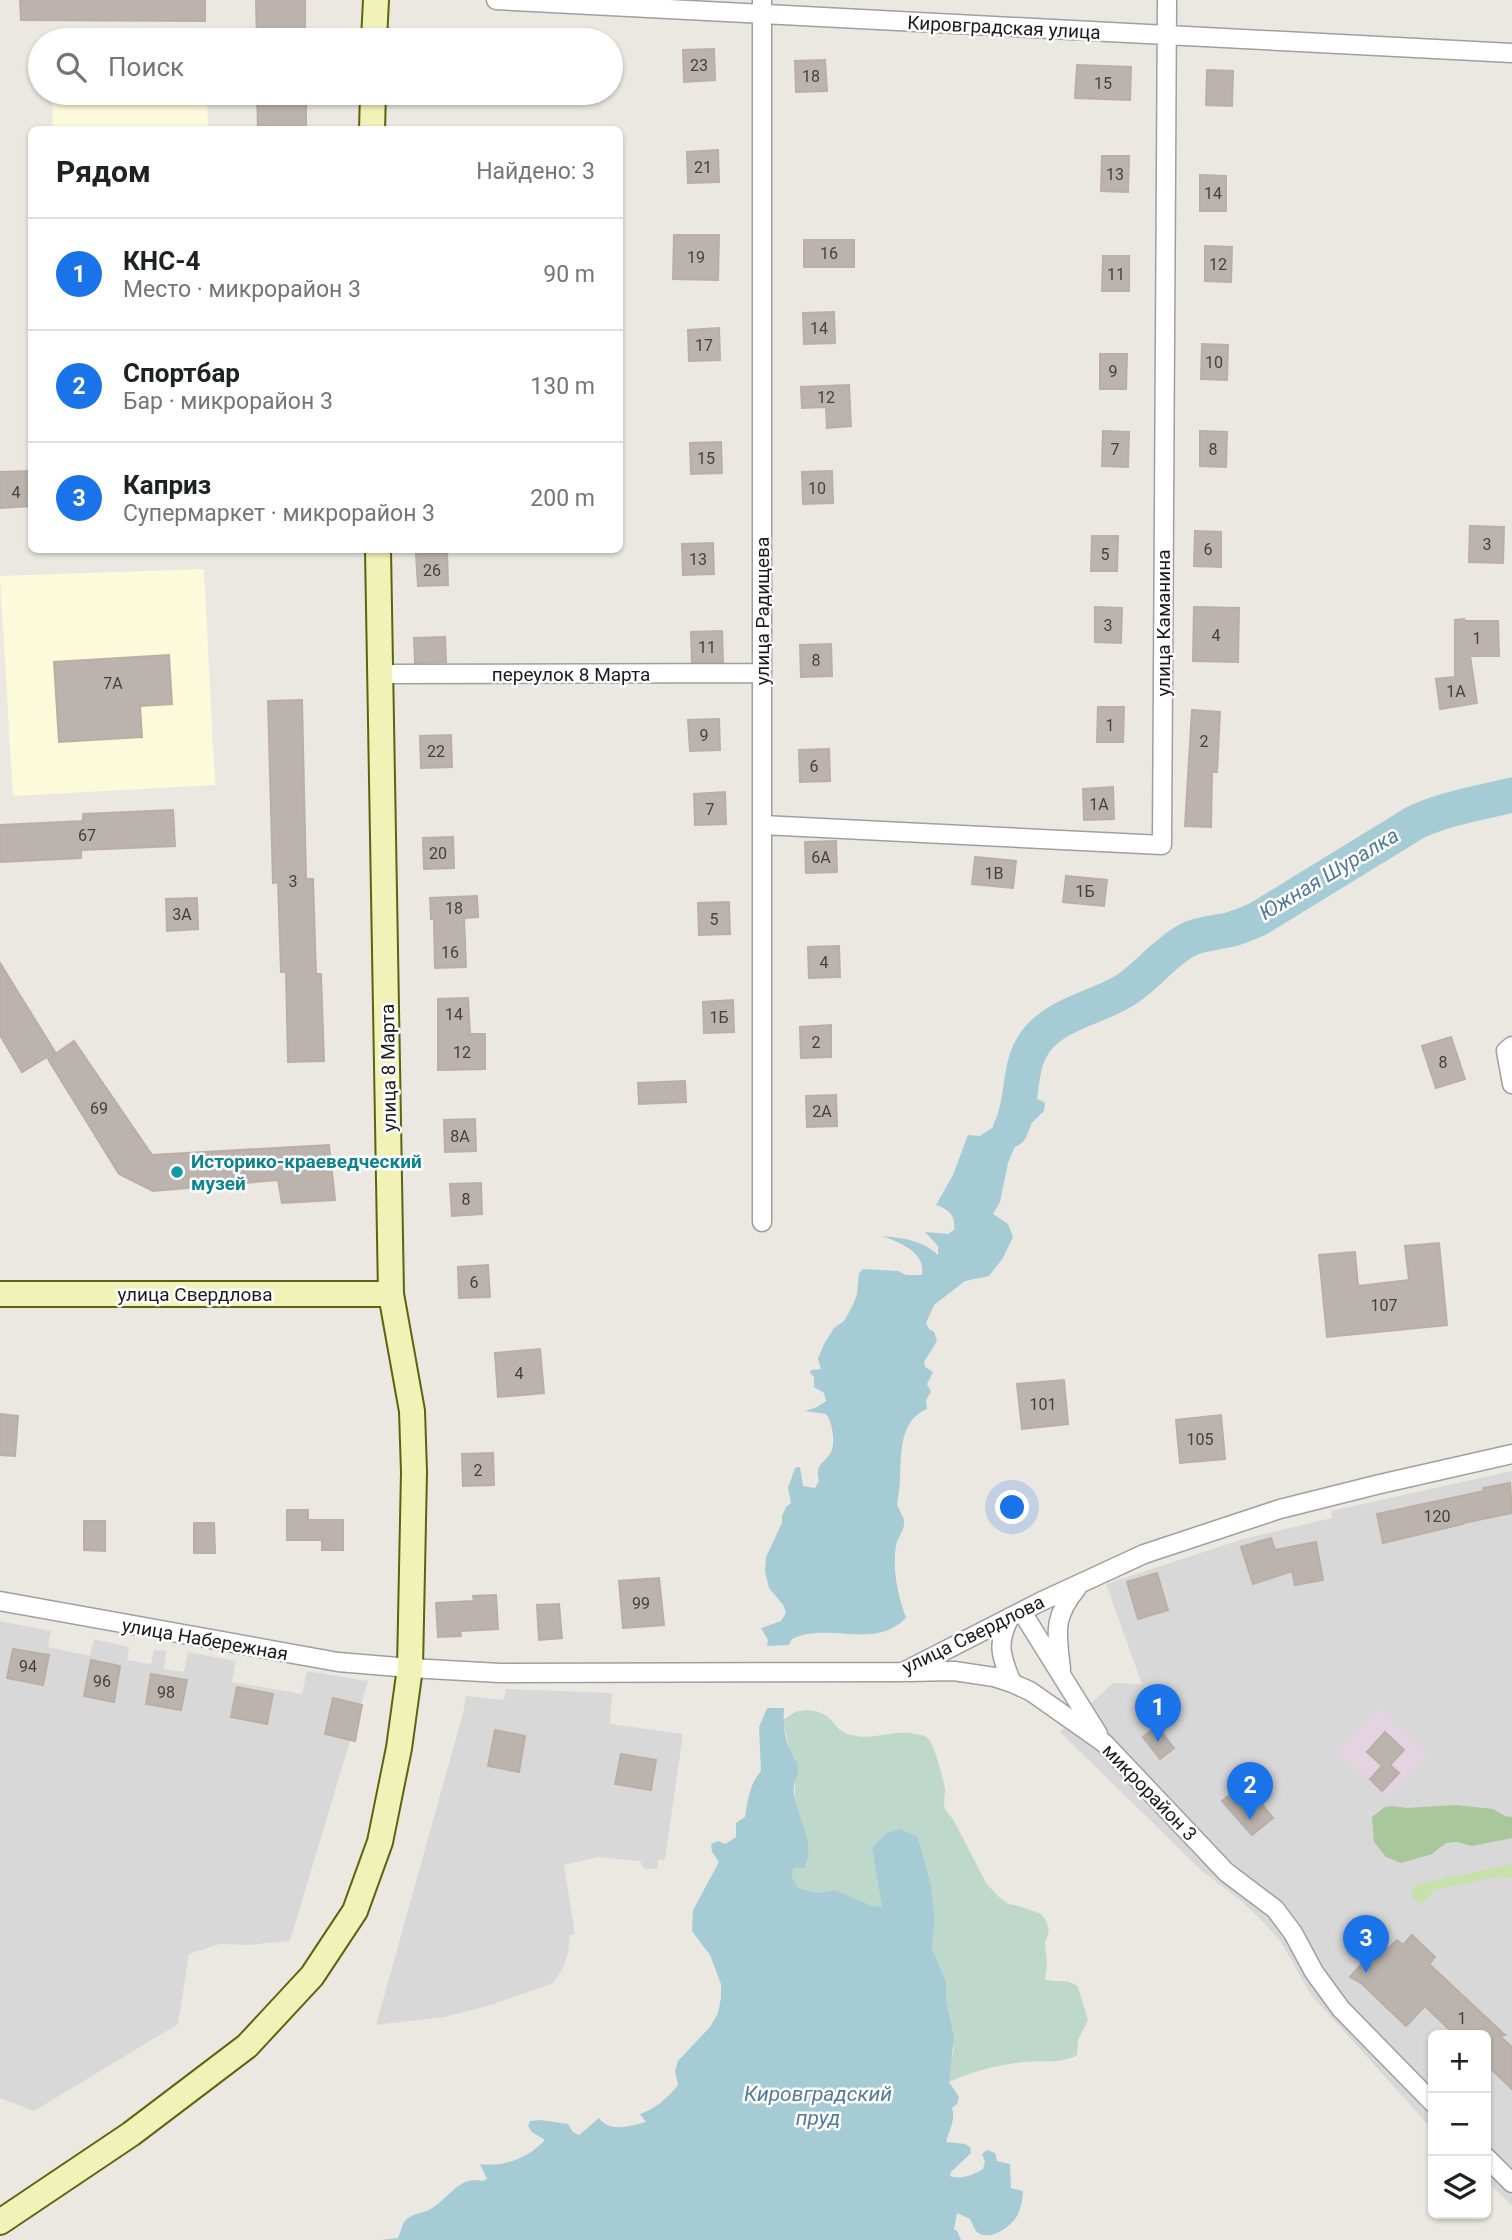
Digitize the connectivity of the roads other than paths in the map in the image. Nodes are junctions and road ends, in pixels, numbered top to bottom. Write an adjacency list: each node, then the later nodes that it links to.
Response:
1 (376, 0): 5 (street)
2 (496, 0): 4 (street, Кировградская улица)
3 (1167, 0): 6 (street, улица Каманина)
4 (762, 7): 6 (street, Кировградская улица); 11 (street, улица Радищева)
5 (375, 28)
6 (1166, 35): 7 (street, Кировградская улица); 13 (street, улица Каманина)
7 (1512, 52)
8 (373, 105): 9 (street)
9 (372, 126)
10 (378, 553): 12 (street, улица 8 Марта)
11 (762, 673): 12 (street, переулок 8 Марта); 13 (street, улица Радищева)
12 (380, 674): 18 (street, улица 8 Марта)
13 (762, 825): 16 (street, улица Радищева)
14 (1512, 1046): 15 (street)
15 (1512, 1084)
16 (762, 1222)
17 (0, 1294): 18 (street, улица Свердлова)
18 (391, 1294): 23 (street, улица 8 Марта)
19 (1512, 1454): 20 (street, улица Свердлова)
20 (1081, 1583): 22 (street, улица Свердлова); 25 (street)
21 (0, 1601): 23 (street, улица Набережная)
22 (1016, 1615): 24 (street, улица Свердлова); 25 (street); 26 (street)
23 (411, 1668): 24 (street, улица Свердлова); 31 (street, улица 8 Марта)
24 (904, 1672): 26 (street, микрорайон 3)
25 (1062, 1676): 27 (street)
26 (1012, 1682): 27 (street, микрорайон 3)
27 (1104, 1743): 28 (street, микрорайон 3)
28 (1428, 2098)
29 (1491, 2162): 30 (street)
30 (1512, 2183)
31 (0, 2222)

